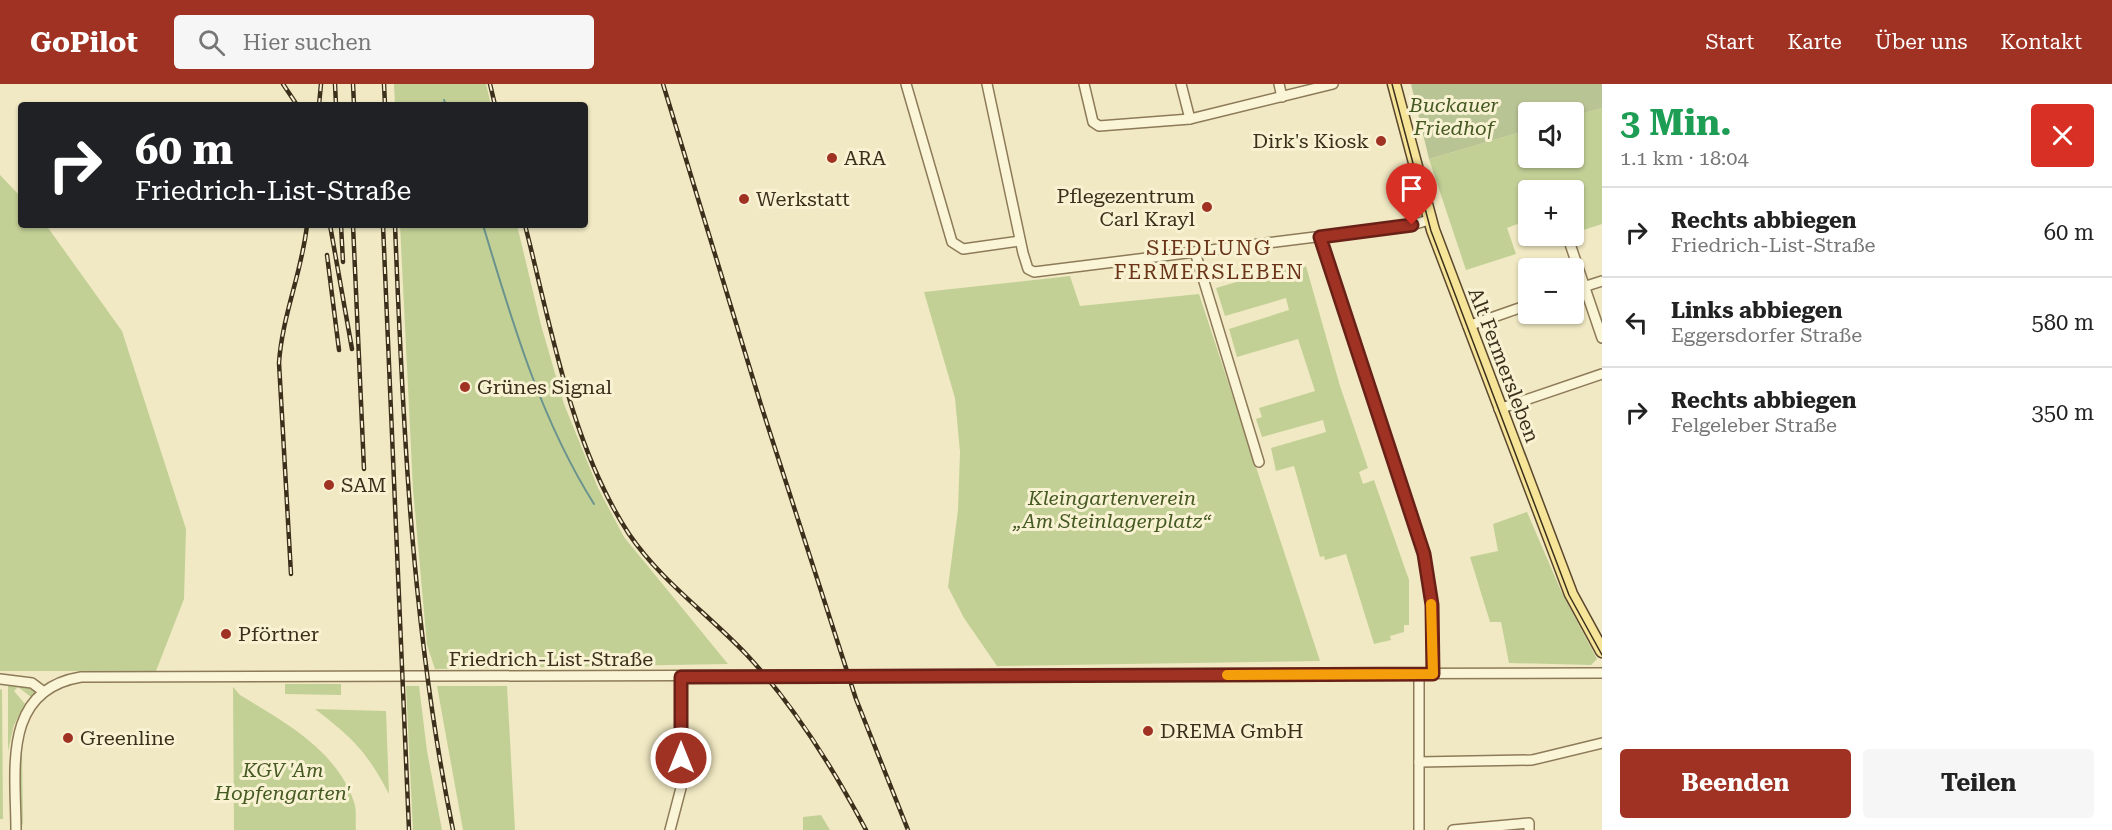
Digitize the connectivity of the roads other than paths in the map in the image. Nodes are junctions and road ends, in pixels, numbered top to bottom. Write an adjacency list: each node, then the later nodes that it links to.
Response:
1 (906, 84): 12 (street)
2 (987, 84): 12 (street)
3 (1084, 84): 9 (street)
4 (1181, 84): 9 (street)
5 (1279, 84): 8 (street)
6 (1333, 84): 8 (street)
7 (1394, 84): 10 (main road, Alt Fermersleben)
8 (1282, 97): 9 (street)
9 (1190, 119)
10 (1429, 220): 11 (street); 18 (main road, Alt Fermersleben)
11 (1320, 237): 14 (street); 26 (street)
12 (1020, 241): 14 (street)
13 (1571, 246): 16 (street)
14 (1195, 252): 22 (street)
15 (1602, 281): 16 (street)
16 (1585, 286): 19 (street)
17 (1518, 308): 18 (street)
18 (1468, 326): 21 (main road, Alt Fermersleben)
19 (1602, 338)
20 (1602, 374): 21 (street)
21 (1499, 409): 23 (main road, Alt Fermersleben)
22 (1259, 462)
23 (1602, 651)
24 (1602, 673): 26 (street, Friedrich-List-Straße)
25 (1419, 674): 26 (street, Friedrich-List-Straße); 27 (street, Friedrich-List-Straße); 31 (street)
26 (1433, 674)
27 (681, 677): 29 (street, Friedrich-List-Straße); 33 (street)
28 (0, 679): 29 (street)
29 (44, 692): 32 (street)
30 (1602, 743): 31 (street)
31 (1419, 762): 34 (street)
32 (16, 830)
33 (670, 830)
34 (1419, 830)
35 (1452, 830): 36 (street)
36 (1529, 830)

